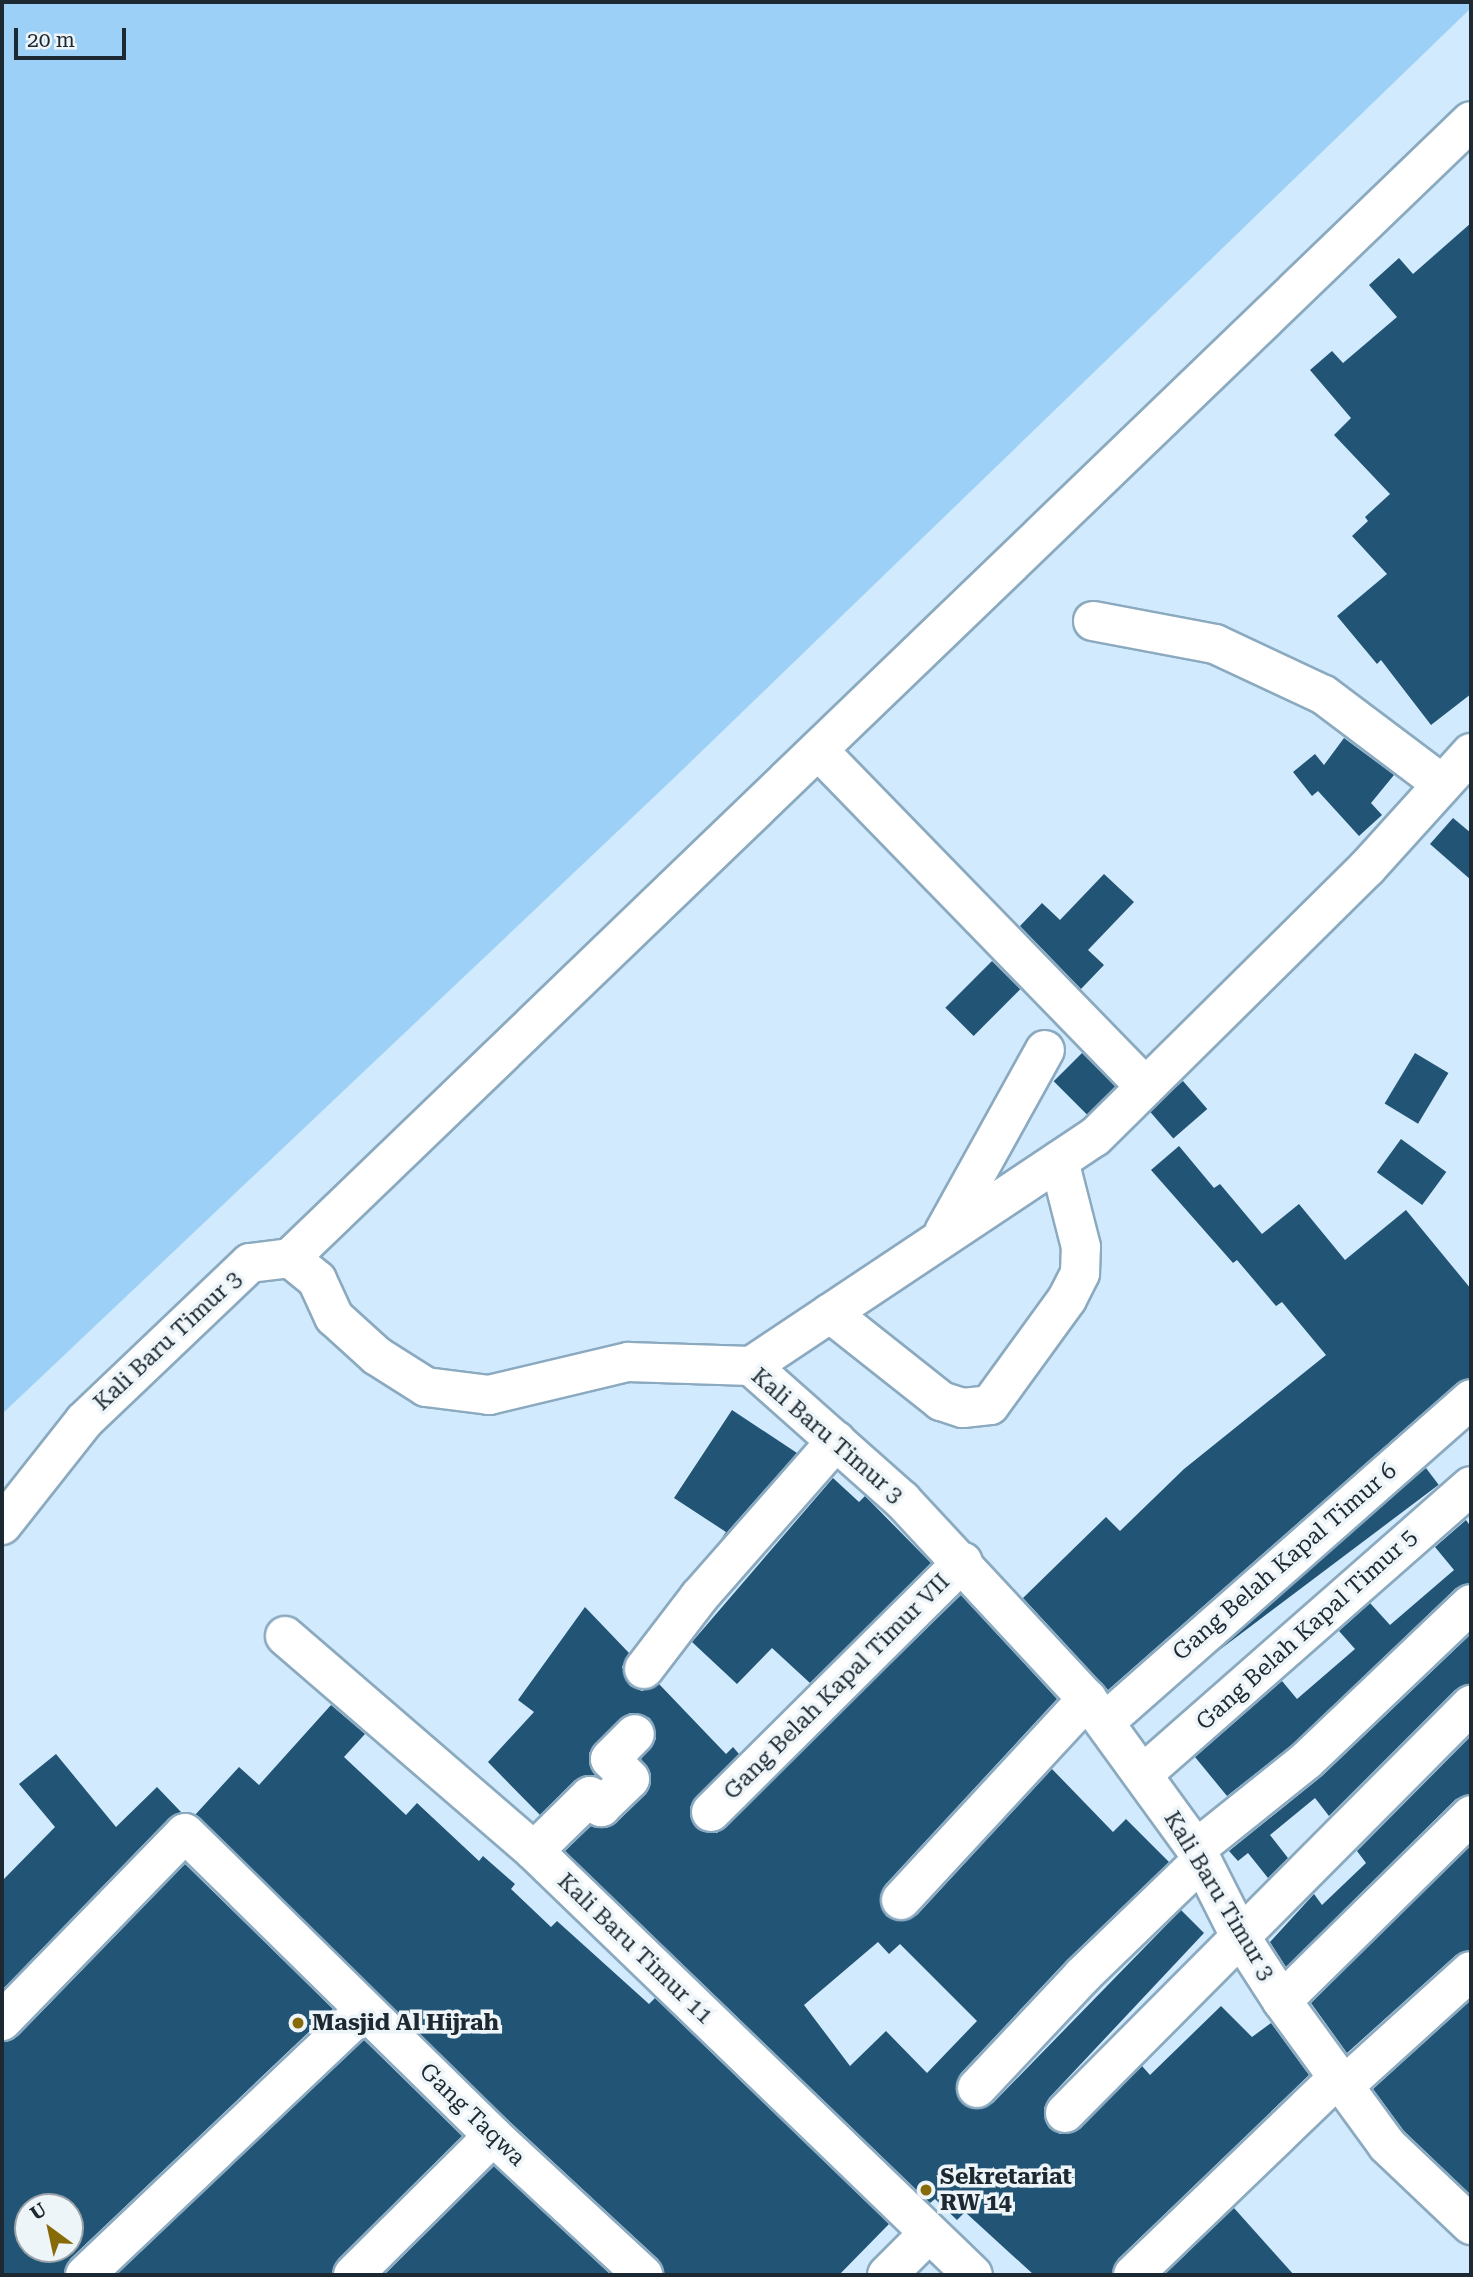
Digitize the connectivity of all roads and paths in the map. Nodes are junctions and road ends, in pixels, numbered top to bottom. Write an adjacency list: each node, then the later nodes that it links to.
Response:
1 (1471, 121): 3 (street)
2 (1093, 621): 5 (street)
3 (820, 752): 7 (street); 10 (street)
4 (1471, 753): 5 (street)
5 (1442, 783): 7 (street)
6 (1045, 1050): 9 (street)
7 (1145, 1086): 8 (street)
8 (1059, 1161): 9 (street); 11 (street)
9 (940, 1240): 11 (street)
10 (290, 1258): 12 (street, Kali Baru Timur 3); 16 (street, Kali Baru Timur 3)
11 (830, 1313): 12 (street)
12 (751, 1366): 14 (street, Kali Baru Timur 3)
13 (1469, 1401): 22 (street, Gang Belah Kapal Timur 6)
14 (836, 1441): 17 (street, Kali Baru Timur 3); 20 (street)
15 (1471, 1486): 24 (street, Gang Belah Kapal Timur 5)
16 (2, 1525)
17 (963, 1562): 22 (street, Kali Baru Timur 3); 25 (street, Gang Belah Kapal Timur VII)
18 (1471, 1604): 28 (street)
19 (285, 1636): 27 (street, Kali Baru Timur 11)
20 (644, 1669)
21 (1471, 1705): 30 (street)
22 (1096, 1711): 24 (street, Kali Baru Timur 3); 29 (street, Gang Belah Kapal Timur 6)
23 (635, 1734): 27 (street)
24 (1143, 1774): 28 (street, Kali Baru Timur 3)
25 (710, 1812)
26 (1471, 1815): 32 (street)
27 (534, 1851): 40 (street, Kali Baru Timur 11)
28 (1198, 1855): 30 (street, Kali Baru Timur 3); 36 (street)
29 (901, 1900)
30 (1240, 1936): 32 (street, Kali Baru Timur 3); 37 (street)
31 (1471, 1971): 35 (street)
32 (1282, 2001): 35 (street, Kali Baru Timur 3)
33 (363, 2010): 34 (street, Gang Taqwa); 38 (street, Gang Taqwa); 42 (street)
34 (2, 2021)
35 (1341, 2082): 39 (street, Kali Baru Timur 3); 46 (street)
36 (977, 2088)
37 (1065, 2113)
38 (493, 2136): 41 (street, Gang Taqwa); 43 (street)
39 (1471, 2225)
40 (929, 2233): 44 (street); 45 (street, Kali Baru Timur 11)
41 (628, 2270)
42 (85, 2275)
43 (353, 2275)
44 (887, 2275)
45 (973, 2275)
46 (1133, 2275)

